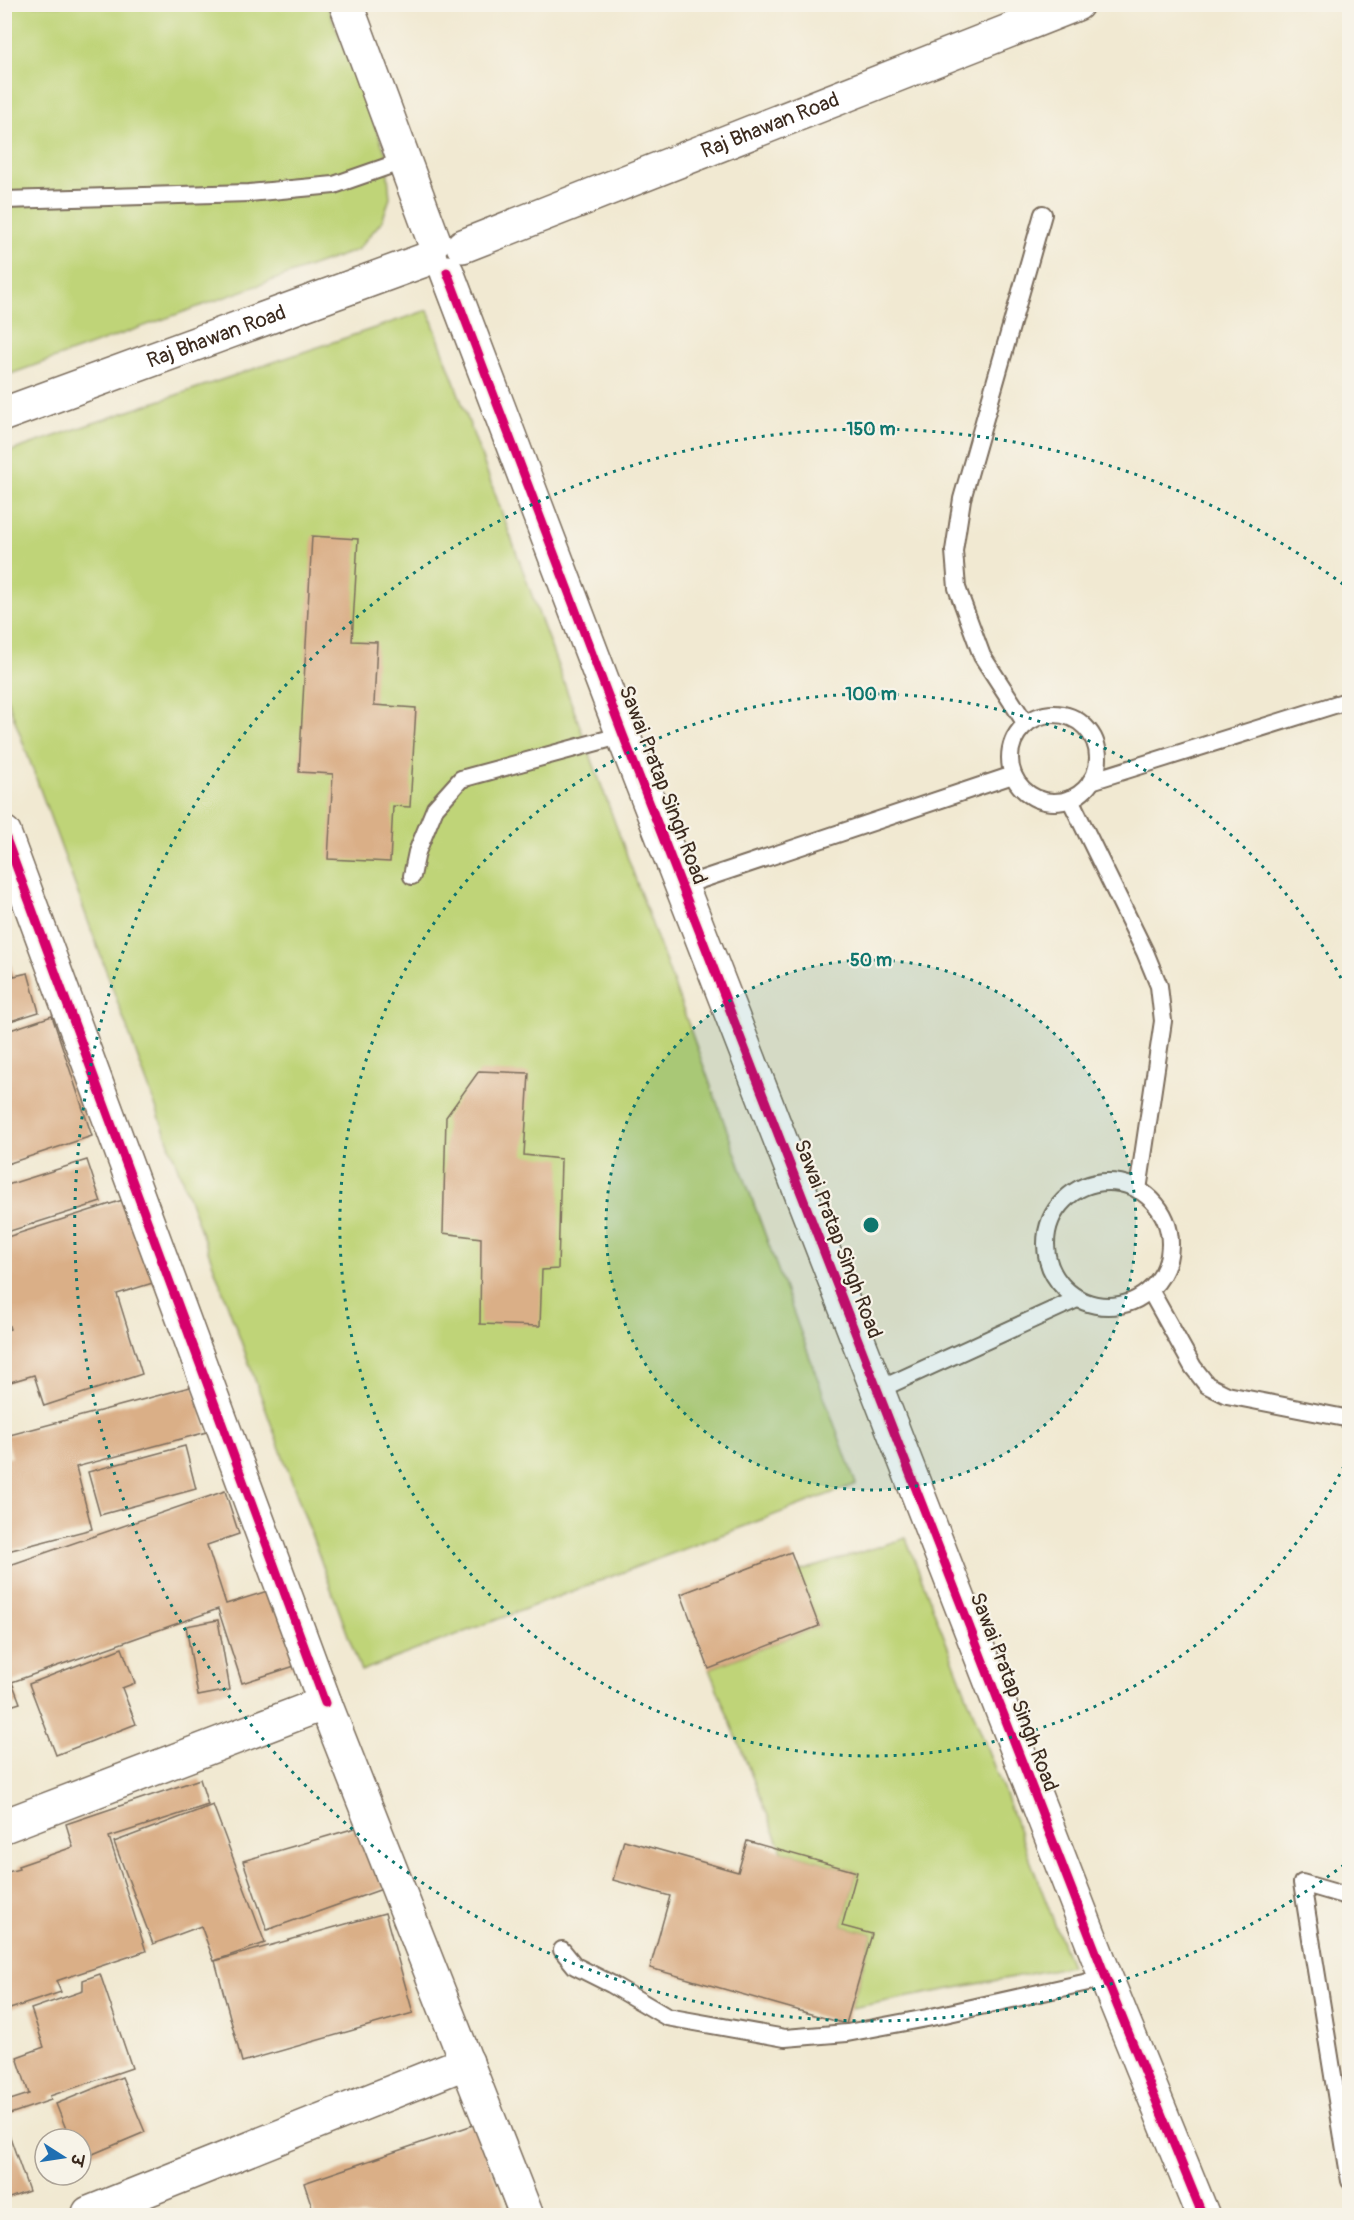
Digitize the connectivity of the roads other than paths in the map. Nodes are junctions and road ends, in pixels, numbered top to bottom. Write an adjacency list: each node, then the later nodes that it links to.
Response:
1 (346, 4): 3 (street, Sawai Pratap Singh Road)
2 (1077, 4): 6 (street, Raj Bhawan Road)
3 (403, 161): 4 (lane); 6 (street, Sawai Pratap Singh Road)
4 (4, 200)
5 (1043, 214): 9 (lane)
6 (443, 254): 7 (street, Raj Bhawan Road); 10 (street, Sawai Pratap Singh Road)
7 (4, 414)
8 (1350, 700): 12 (lane)
9 (1026, 724): 11 (lane); 12 (lane)
10 (624, 735): 15 (lane); 16 (street, Sawai Pratap Singh Road)
11 (1013, 775): 13 (lane); 16 (lane)
12 (1091, 781): 13 (lane)
13 (1070, 799): 18 (lane)
14 (4, 833): 17 (street)
15 (412, 876)
16 (682, 886): 21 (street, Sawai Pratap Singh Road)
17 (17, 904): 23 (street)
18 (1138, 1190): 19 (lane); 20 (lane)
19 (1150, 1290): 20 (lane); 22 (lane)
20 (1077, 1299): 21 (lane)
21 (878, 1390): 27 (street, Sawai Pratap Singh Road)
22 (1350, 1419)
23 (325, 1703): 24 (street); 28 (street)
24 (4, 1826)
25 (1350, 1897): 29 (lane)
26 (562, 1950): 27 (lane)
27 (1106, 1978): 32 (street, Sawai Pratap Singh Road)
28 (467, 2062): 30 (street); 31 (street)
29 (1350, 2181)
30 (90, 2216)
31 (527, 2216)
32 (1203, 2216)

